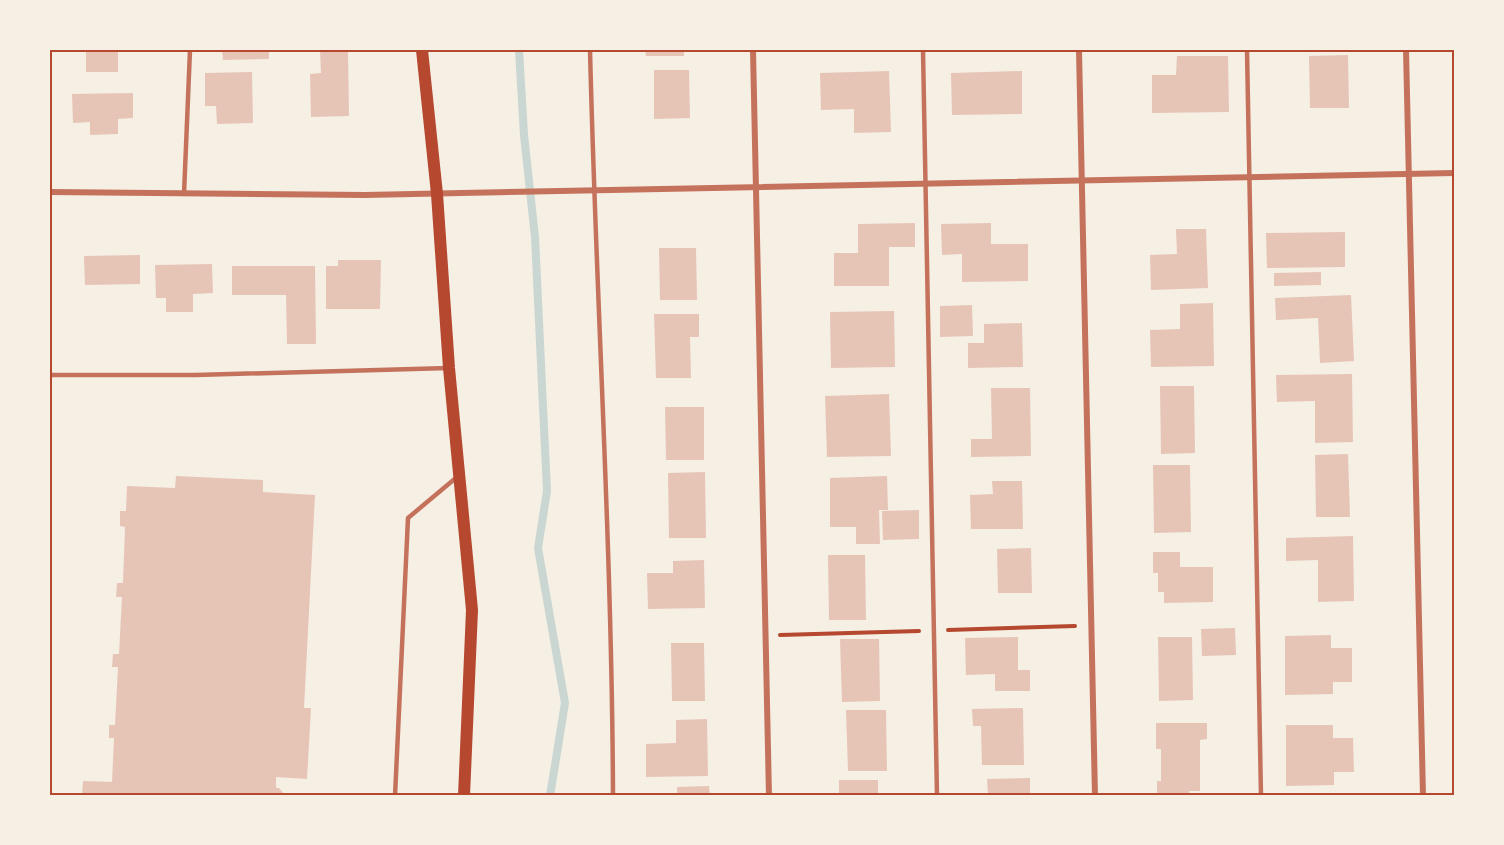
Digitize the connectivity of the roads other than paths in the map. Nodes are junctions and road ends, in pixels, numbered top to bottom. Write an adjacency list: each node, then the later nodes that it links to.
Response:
1 (189, 50): 18 (lane)
2 (422, 50): 17 (main road)
3 (590, 50): 15 (lane)
4 (753, 50): 14 (street)
5 (923, 50): 13 (lane)
6 (1079, 50): 12 (street)
7 (1247, 50): 11 (lane)
8 (1407, 50): 10 (street)
9 (1455, 173): 10 (street)
10 (1409, 174): 11 (street); 29 (street)
11 (1249, 177): 12 (street); 28 (lane)
12 (1082, 181): 13 (street); 27 (street)
13 (926, 184): 14 (street); 26 (lane)
14 (756, 187): 15 (street); 25 (street)
15 (593, 191): 17 (street); 24 (lane)
16 (50, 192): 18 (street)
17 (437, 194): 18 (street); 19 (main road)
18 (184, 195)
19 (449, 368): 20 (lane); 21 (main road)
20 (50, 375)
21 (459, 475): 22 (lane); 23 (main road)
22 (395, 795)
23 (464, 795)
24 (613, 795)
25 (769, 795)
26 (937, 795)
27 (1095, 795)
28 (1261, 795)
29 (1423, 795)

